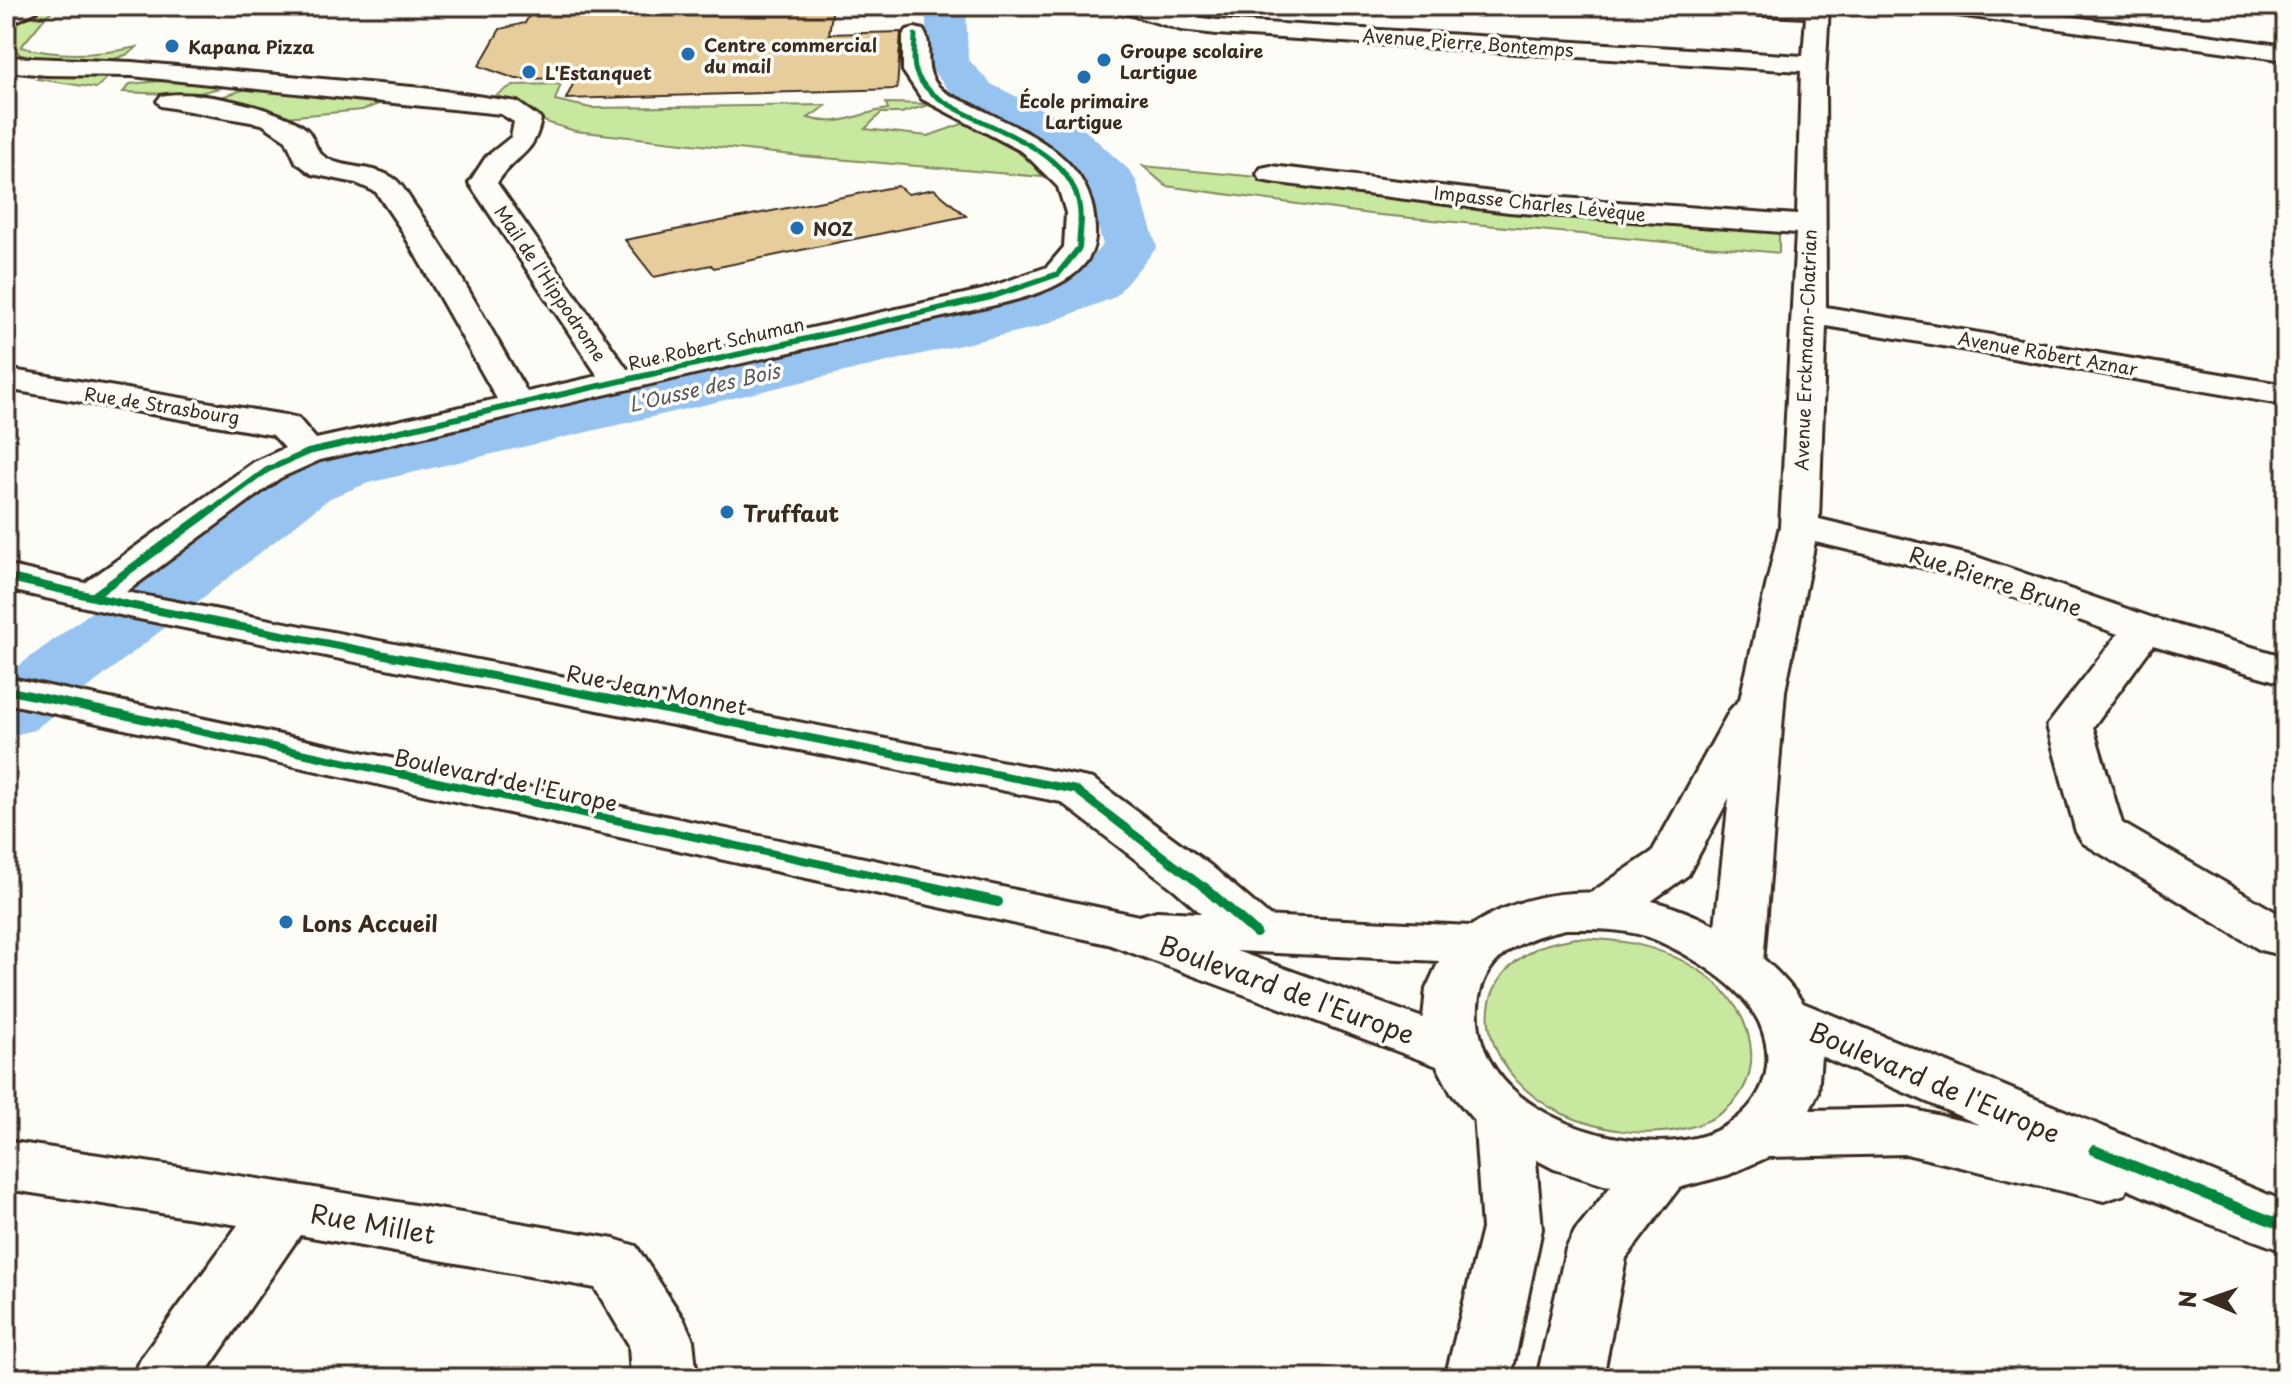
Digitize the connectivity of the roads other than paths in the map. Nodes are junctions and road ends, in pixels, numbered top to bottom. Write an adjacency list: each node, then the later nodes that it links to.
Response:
1 (29, 6): 6 (street)
2 (1126, 6): 10 (street, Avenue Pierre Bontemps)
3 (1724, 6): 5 (street)
4 (1943, 6): 8 (street)
5 (1818, 9): 10 (street, Avenue Erckmann-Chatrian)
6 (6, 19)
7 (915, 35): 23 (street, Rue Robert Schuman)
8 (2286, 53)
9 (6, 64): 11 (street, Mail de l'Hippodrome)
10 (1813, 64): 20 (street, Avenue Erckmann-Chatrian)
11 (132, 69): 12 (street, Mail de l'Hippodrome); 14 (street)
12 (245, 79): 14 (street, Mail de l'Hippodrome); 15 (street, Mail de l'Hippodrome)
13 (6, 83): 14 (street, Mail de l'Hippodrome)
14 (127, 95): 18 (street, Mail de l'Hippodrome)
15 (423, 96): 16 (street, Mail de l'Hippodrome); 23 (street, Mail de l'Hippodrome)
16 (352, 114)
17 (316, 117): 18 (street, Mail de l'Hippodrome)
18 (275, 120): 25 (street)
19 (1271, 174): 20 (street, Impasse Charles Lévèque)
20 (1810, 225): 21 (street, Avenue Erckmann-Chatrian)
21 (1810, 314): 24 (street, Avenue Robert Aznar); 27 (street, Avenue Erckmann-Chatrian)
22 (6, 379): 26 (street, Rue de Strasbourg)
23 (619, 382): 25 (street, Rue Robert Schuman)
24 (2286, 395)
25 (517, 404): 26 (street, Rue Robert Schuman)
26 (308, 452): 29 (street, Rue Robert Schuman)
27 (1799, 526): 30 (street, Rue Pierre Brune); 32 (street, Avenue Erckmann-Chatrian)
28 (6, 577): 29 (street, Rue Jean Monnet)
29 (127, 603): 36 (street, Rue Jean Monnet)
30 (2144, 629): 31 (street, Rue Pierre Brune); 37 (street)
31 (2286, 671)
32 (1763, 691): 34 (street, Avenue Erckmann-Chatrian); 39 (street, Avenue Erckmann-Chatrian)
33 (22, 693): 35 (street, Boulevard de l'Europe)
34 (1601, 911): 38 (street); 39 (street)
35 (1118, 928): 36 (street, Boulevard de l'Europe); 41 (street, Boulevard de l'Europe)
36 (1256, 933): 38 (street, Boulevard de l'Europe)
37 (2286, 938)
38 (1480, 945): 41 (street)
39 (1737, 963): 40 (street)
40 (1784, 1017): 43 (street); 46 (street, Boulevard de l'Europe)
41 (1455, 1051): 42 (street)
42 (1503, 1114): 45 (street); 51 (street)
43 (1761, 1134): 45 (street); 46 (street, Boulevard de l'Europe)
44 (6, 1165): 47 (street, Rue Millet)
45 (1661, 1167): 52 (street)
46 (2220, 1203): 48 (street, Boulevard de l'Europe)
47 (285, 1208): 49 (street); 50 (street, Rue Millet)
48 (2286, 1227)
49 (165, 1378)
50 (664, 1378)
51 (1478, 1378)
52 (1570, 1378)

